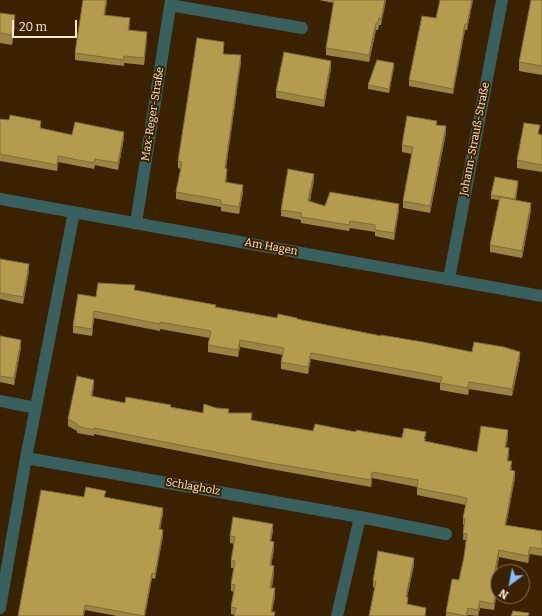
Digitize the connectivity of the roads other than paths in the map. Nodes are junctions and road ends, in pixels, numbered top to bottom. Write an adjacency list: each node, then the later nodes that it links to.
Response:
1 (502, 0): 7 (street, Johann-Strauß-Straße)
2 (170, 2): 3 (street, Max-Reger-Straße); 6 (street, Max-Reger-Straße)
3 (302, 28)
4 (0, 199): 5 (street, Am Hagen)
5 (74, 212): 6 (street, Am Hagen); 10 (street)
6 (136, 223): 7 (street, Am Hagen)
7 (449, 279): 8 (street, Am Hagen)
8 (542, 296)
9 (0, 401): 10 (street)
10 (36, 408): 11 (street)
11 (26, 458): 12 (street, Schlagholz); 14 (street)
12 (360, 517): 13 (street, Schlagholz); 16 (street)
13 (446, 534)
14 (4, 565): 15 (street)
15 (0, 608)
16 (337, 616)

